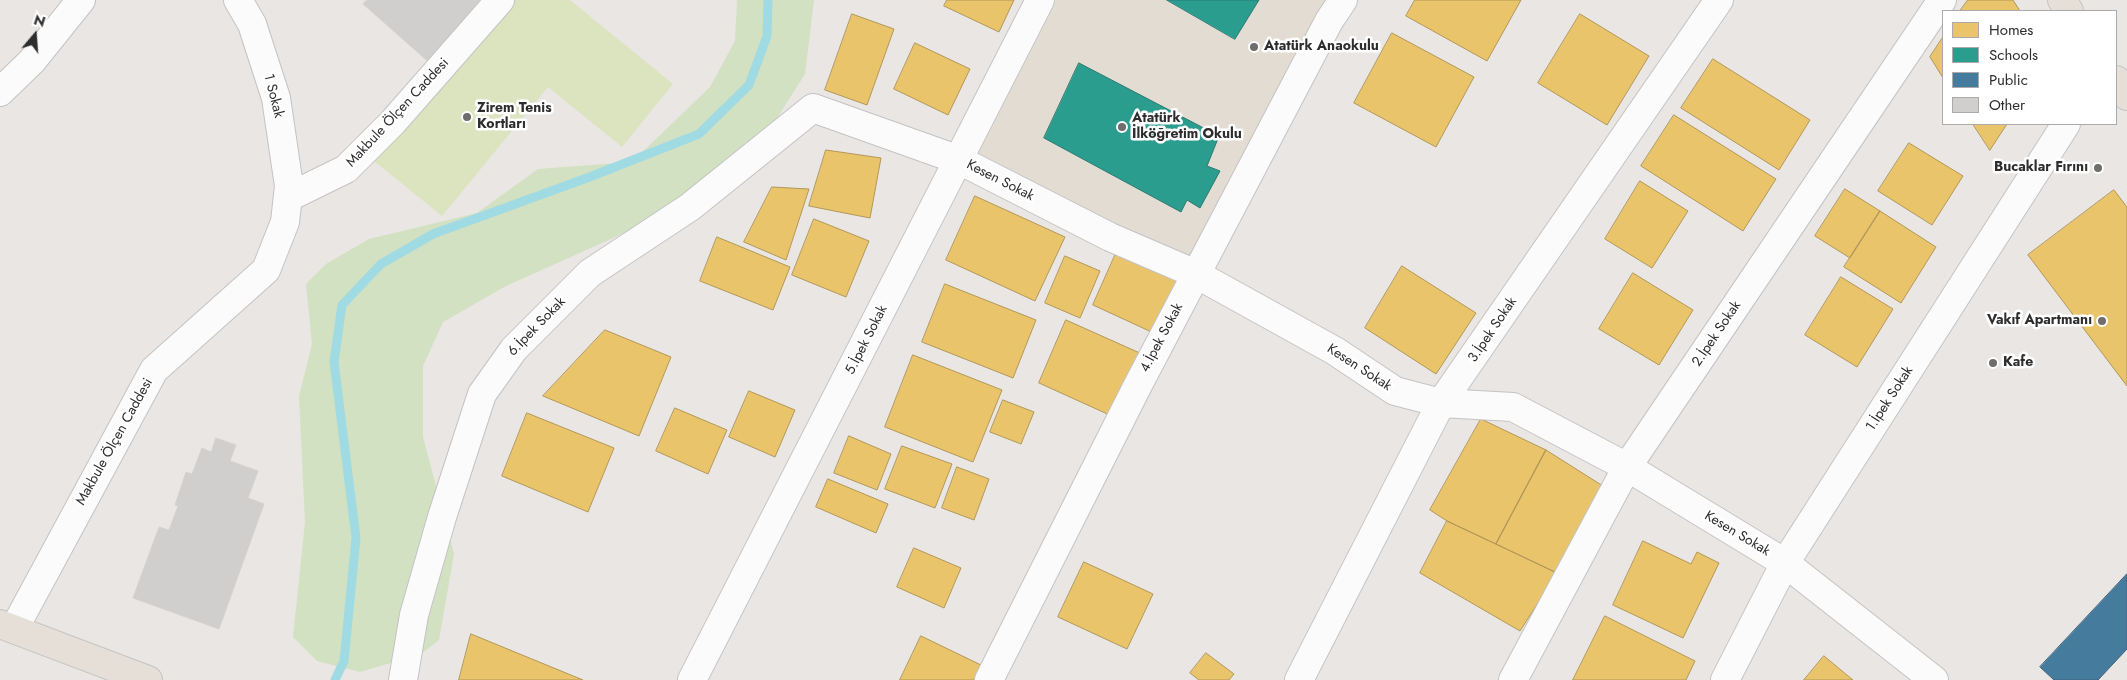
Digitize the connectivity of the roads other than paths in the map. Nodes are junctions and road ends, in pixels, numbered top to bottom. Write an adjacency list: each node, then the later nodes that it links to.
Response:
1 (81, 0): 9 (street)
2 (238, 0): 14 (street, 1 Sokak)
3 (500, 0): 14 (street, Makbule Ölçen Caddesi)
4 (1040, 0): 13 (street, 5.İpek Sokak)
5 (1343, 0): 15 (street, 4.İpek Sokak)
6 (1719, 0): 16 (street, 3.İpek Sokak)
7 (1942, 0): 17 (street, 2.İpek Sokak)
8 (2117, 81): 10 (main road)
9 (0, 92)
10 (2127, 96)
11 (814, 108): 13 (street, Kesen Sokak); 21 (street, 6.İpek Sokak)
12 (2065, 125): 18 (street, 1.İpek Sokak)
13 (959, 160): 15 (street, Kesen Sokak); 22 (street, 5.İpek Sokak)
14 (289, 197): 19 (street, Makbule Ölçen Caddesi)
15 (1196, 274): 16 (street, Kesen Sokak); 23 (street, 4.İpek Sokak)
16 (1441, 403): 17 (street, Kesen Sokak); 24 (street, 3.İpek Sokak)
17 (1627, 468): 18 (street, Kesen Sokak); 25 (street, 2.İpek Sokak)
18 (1785, 563): 26 (street, 1.İpek Sokak); 27 (street, Kesen Sokak)
19 (7, 626): 20 (main road)
20 (148, 680)
21 (404, 680)
22 (692, 680)
23 (989, 680)
24 (1299, 680)
25 (1513, 680)
26 (1725, 680)
27 (1934, 680)

